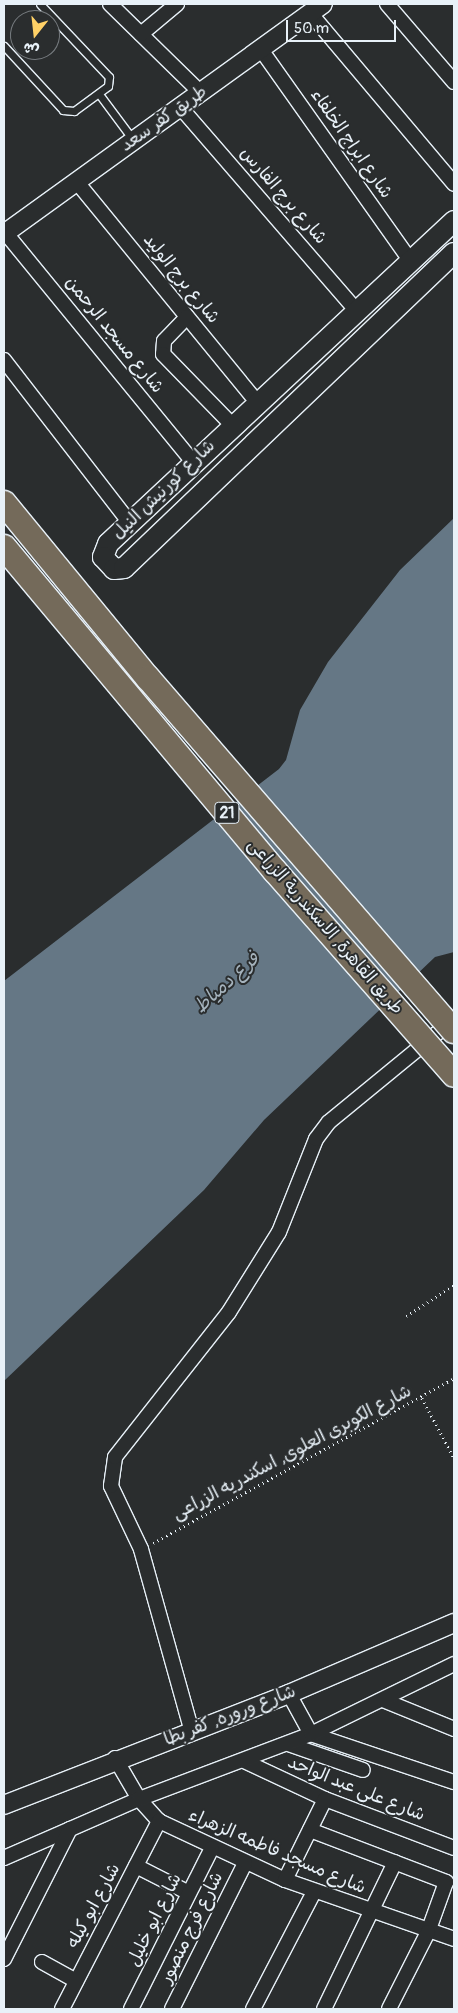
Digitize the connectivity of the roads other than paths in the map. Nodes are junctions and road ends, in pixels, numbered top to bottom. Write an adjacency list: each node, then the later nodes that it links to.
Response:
1 (40, 4): 11 (lane)
2 (110, 4): 6 (street)
3 (177, 4): 6 (street)
4 (387, 4): 9 (street)
5 (317, 9): 8 (street, طريق كفر سعد); 15 (street)
6 (141, 34): 10 (street)
7 (4, 46): 11 (lane)
8 (262, 51): 10 (street, طريق كفر سعد); 19 (street, شارع ابراج الخلفاء)
9 (454, 82)
10 (201, 93): 12 (street, طريق كفر سعد)
11 (99, 94): 13 (lane)
12 (181, 108): 13 (street, طريق كفر سعد); 21 (street, شارع برج الفارس)
13 (134, 141): 14 (street, طريق كفر سعد)
14 (76, 181): 17 (street, طريق كفر سعد); 22 (street, شارع برج الوليد)
15 (454, 184)
16 (454, 221): 19 (main road, شارع كورنيش النيل)
17 (4, 232): 26 (street, شارع مسجد الرحمن)
18 (454, 253): 20 (main road, شارع كورنيش النيل)
19 (414, 256): 20 (main road); 21 (main road, شارع كورنيش النيل)
20 (437, 270): 28 (main road, شارع كورنيش النيل)
21 (356, 310): 24 (main road, شارع كورنيش النيل)
22 (187, 317): 24 (street, شارع برج الوليد); 25 (street)
23 (4, 360): 28 (street)
24 (256, 401): 25 (main road, شارع كورنيش النيل)
25 (232, 425): 26 (main road, شارع كورنيش النيل)
26 (193, 462): 28 (main road, شارع كورنيش النيل)
27 (4, 503): 31 (highway, طريق القاهرة, الاسكندرية الزراعى / 21, bridge)
28 (130, 523)
29 (4, 547): 32 (highway, طريق القاهرة, الاسكندرية الزراعى / 21, bridge)
30 (454, 1019): 38 (street)
31 (454, 1031)
32 (454, 1075)
33 (454, 1623): 35 (street, شارع وروره, كفر بطا)
34 (454, 1664): 36 (street)
35 (289, 1694): 38 (street, شارع وروره, كفر بطا); 39 (street)
36 (383, 1700): 37 (street); 39 (street)
37 (454, 1729)
38 (192, 1732): 41 (street, شارع وروره, كفر بطا)
39 (311, 1734): 40 (street); 44 (street)
40 (288, 1744): 42 (street); 43 (street)
41 (114, 1758): 45 (street, شارع مسجد فاطمه الزهراء); 47 (street, شارع وروره, كفر بطا)
42 (244, 1761): 45 (street); 46 (street, شارع على عبد الواحد)
43 (363, 1770)
44 (454, 1782)
45 (139, 1799): 48 (street, شارع مسجد فاطمه الزهراء); 49 (street)
46 (325, 1799): 50 (street); 52 (street, شارع على عبد الواحد)
47 (4, 1805)
48 (159, 1821): 51 (street, شارع مسجد فاطمه الزهراء); 56 (street, شارع ابو كيله)
49 (70, 1829): 53 (street); 63 (street)
50 (310, 1830): 54 (street); 57 (street)
51 (212, 1848): 55 (street, شارع مسجد فاطمه الزهراء); 59 (street, شارع ابو خليل)
52 (454, 1848)
53 (4, 1858)
54 (395, 1862): 60 (street); 61 (street)
55 (245, 1863): 57 (street, شارع مسجد فاطمه الزهراء); 68 (street, شارع فرج منصور)
56 (136, 1866): 59 (street); 65 (street, شارع ابو كيله)
57 (285, 1880): 58 (street, شارع مسجد فاطمه الزهراء)
58 (314, 1892): 60 (street, شارع مسجد فاطمه الزهراء); 69 (street)
59 (189, 1893): 67 (street, شارع ابو خليل)
60 (373, 1914): 61 (street, شارع مسجد فاطمه الزهراء); 70 (street)
61 (428, 1932): 62 (street, شارع مسجد فاطمه الزهراء); 71 (street)
62 (454, 1939)
63 (4, 1958)
64 (42, 1962): 65 (street)
65 (76, 1981): 66 (street, شارع ابو كيله)
66 (62, 2009)
67 (131, 2009)
68 (172, 2009)
69 (253, 2009)
70 (324, 2009)
71 (388, 2009)

